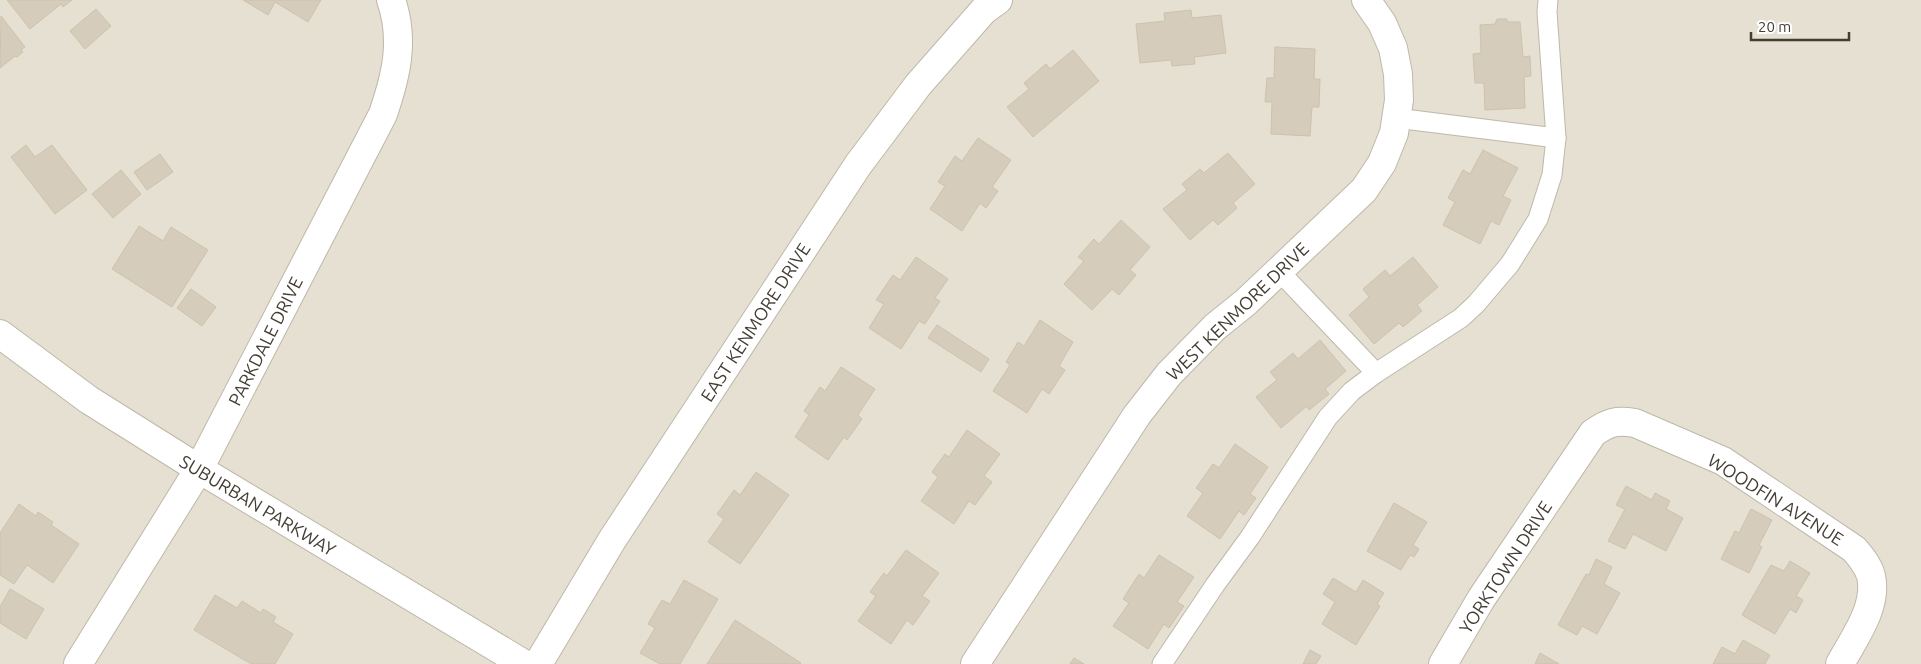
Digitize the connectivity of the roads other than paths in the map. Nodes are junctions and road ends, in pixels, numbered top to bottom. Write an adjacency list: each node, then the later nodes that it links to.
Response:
1 (391, 0): 10 (street, PARKDALE DRIVE)
2 (998, 0): 14 (street, EAST KENMORE DRIVE)
3 (1366, 0): 5 (street, WEST KENMORE DRIVE)
4 (1548, 0): 6 (lane)
5 (1396, 118): 6 (lane); 7 (street, WEST KENMORE DRIVE)
6 (1556, 138): 9 (lane)
7 (1278, 270): 9 (lane); 15 (street, WEST KENMORE DRIVE)
8 (0, 334): 10 (street, SUBURBAN PARKWAY)
9 (1376, 373): 16 (lane)
10 (199, 469): 12 (street, PARKDALE DRIVE); 13 (street, SUBURBAN PARKWAY)
11 (1568, 470): 17 (street, YORKTOWN DRIVE); 18 (street, WOODFIN AVENUE)
12 (78, 664)
13 (524, 664)
14 (538, 664)
15 (975, 664)
16 (1162, 664)
17 (1442, 664)
18 (1840, 664)

